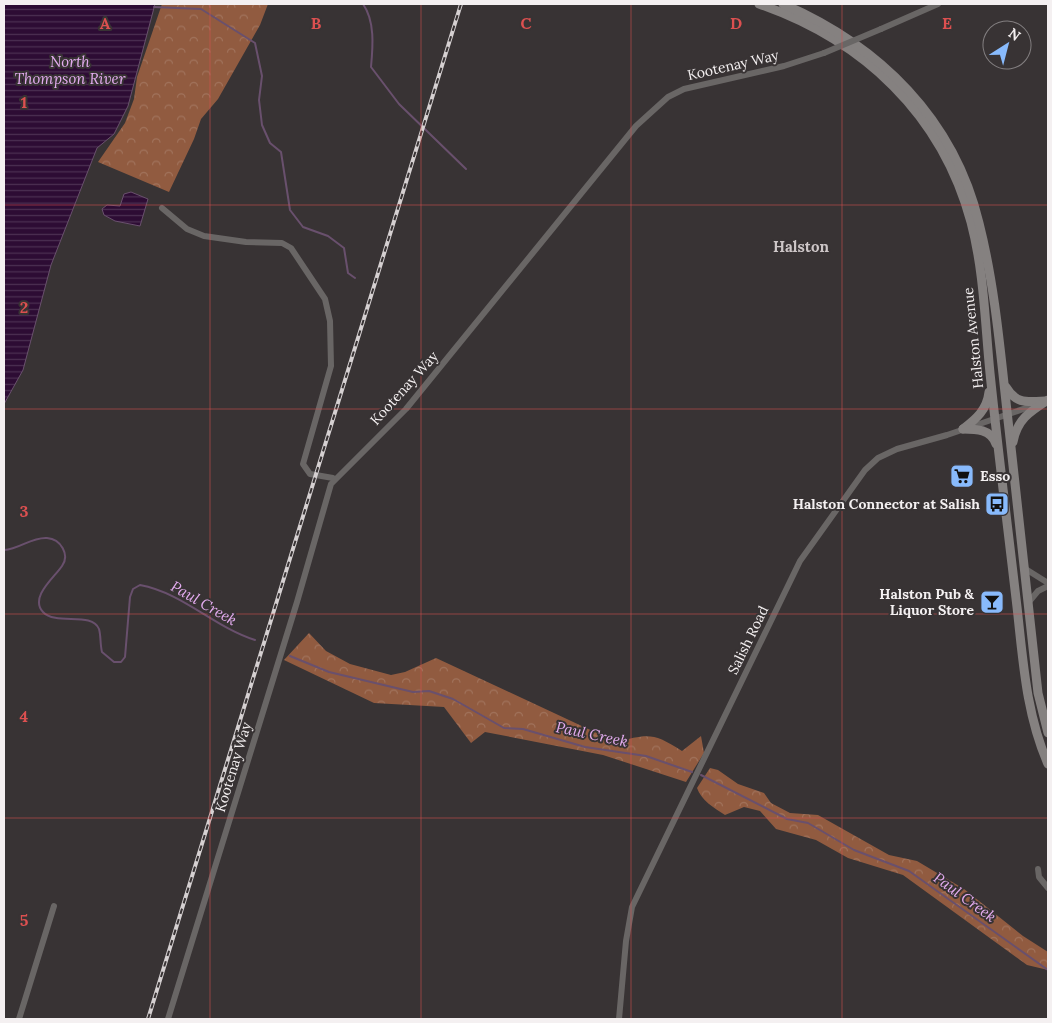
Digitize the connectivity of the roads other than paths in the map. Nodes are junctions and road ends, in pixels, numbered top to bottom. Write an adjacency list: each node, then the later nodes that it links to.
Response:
1 (759, 4): 5 (main road, Halston Avenue)
2 (783, 4): 6 (main road, Halston Avenue)
3 (938, 4): 13 (street, Kootenay Way, bridge)
4 (162, 208): 13 (street)
5 (990, 374): 9 (main road, Halston Avenue); 10 (main road)
6 (1004, 383): 7 (main road); 8 (main road, Halston Avenue)
7 (1048, 400): 8 (street, Salish Road); 11 (main road)
8 (1007, 414): 9 (street, Salish Road); 11 (main road, Halston Avenue)
9 (995, 417): 10 (street, Salish Road); 12 (main road, Halston Avenue)
10 (963, 429): 12 (main road); 24 (street, Salish Road)
11 (1011, 450): 14 (main road, Halston Avenue)
12 (999, 455): 18 (main road, Halston Avenue)
13 (334, 478): 23 (street, Kootenay Way)
14 (1024, 568): 15 (street); 16 (main road, Halston Avenue)
15 (1048, 584): 16 (street)
16 (1028, 603): 17 (main road, Halston Avenue)
17 (1048, 733)
18 (1048, 764)
19 (1038, 869): 20 (street)
20 (1048, 888)
21 (54, 906): 22 (street)
22 (19, 1019)
23 (168, 1019)
24 (619, 1019)

